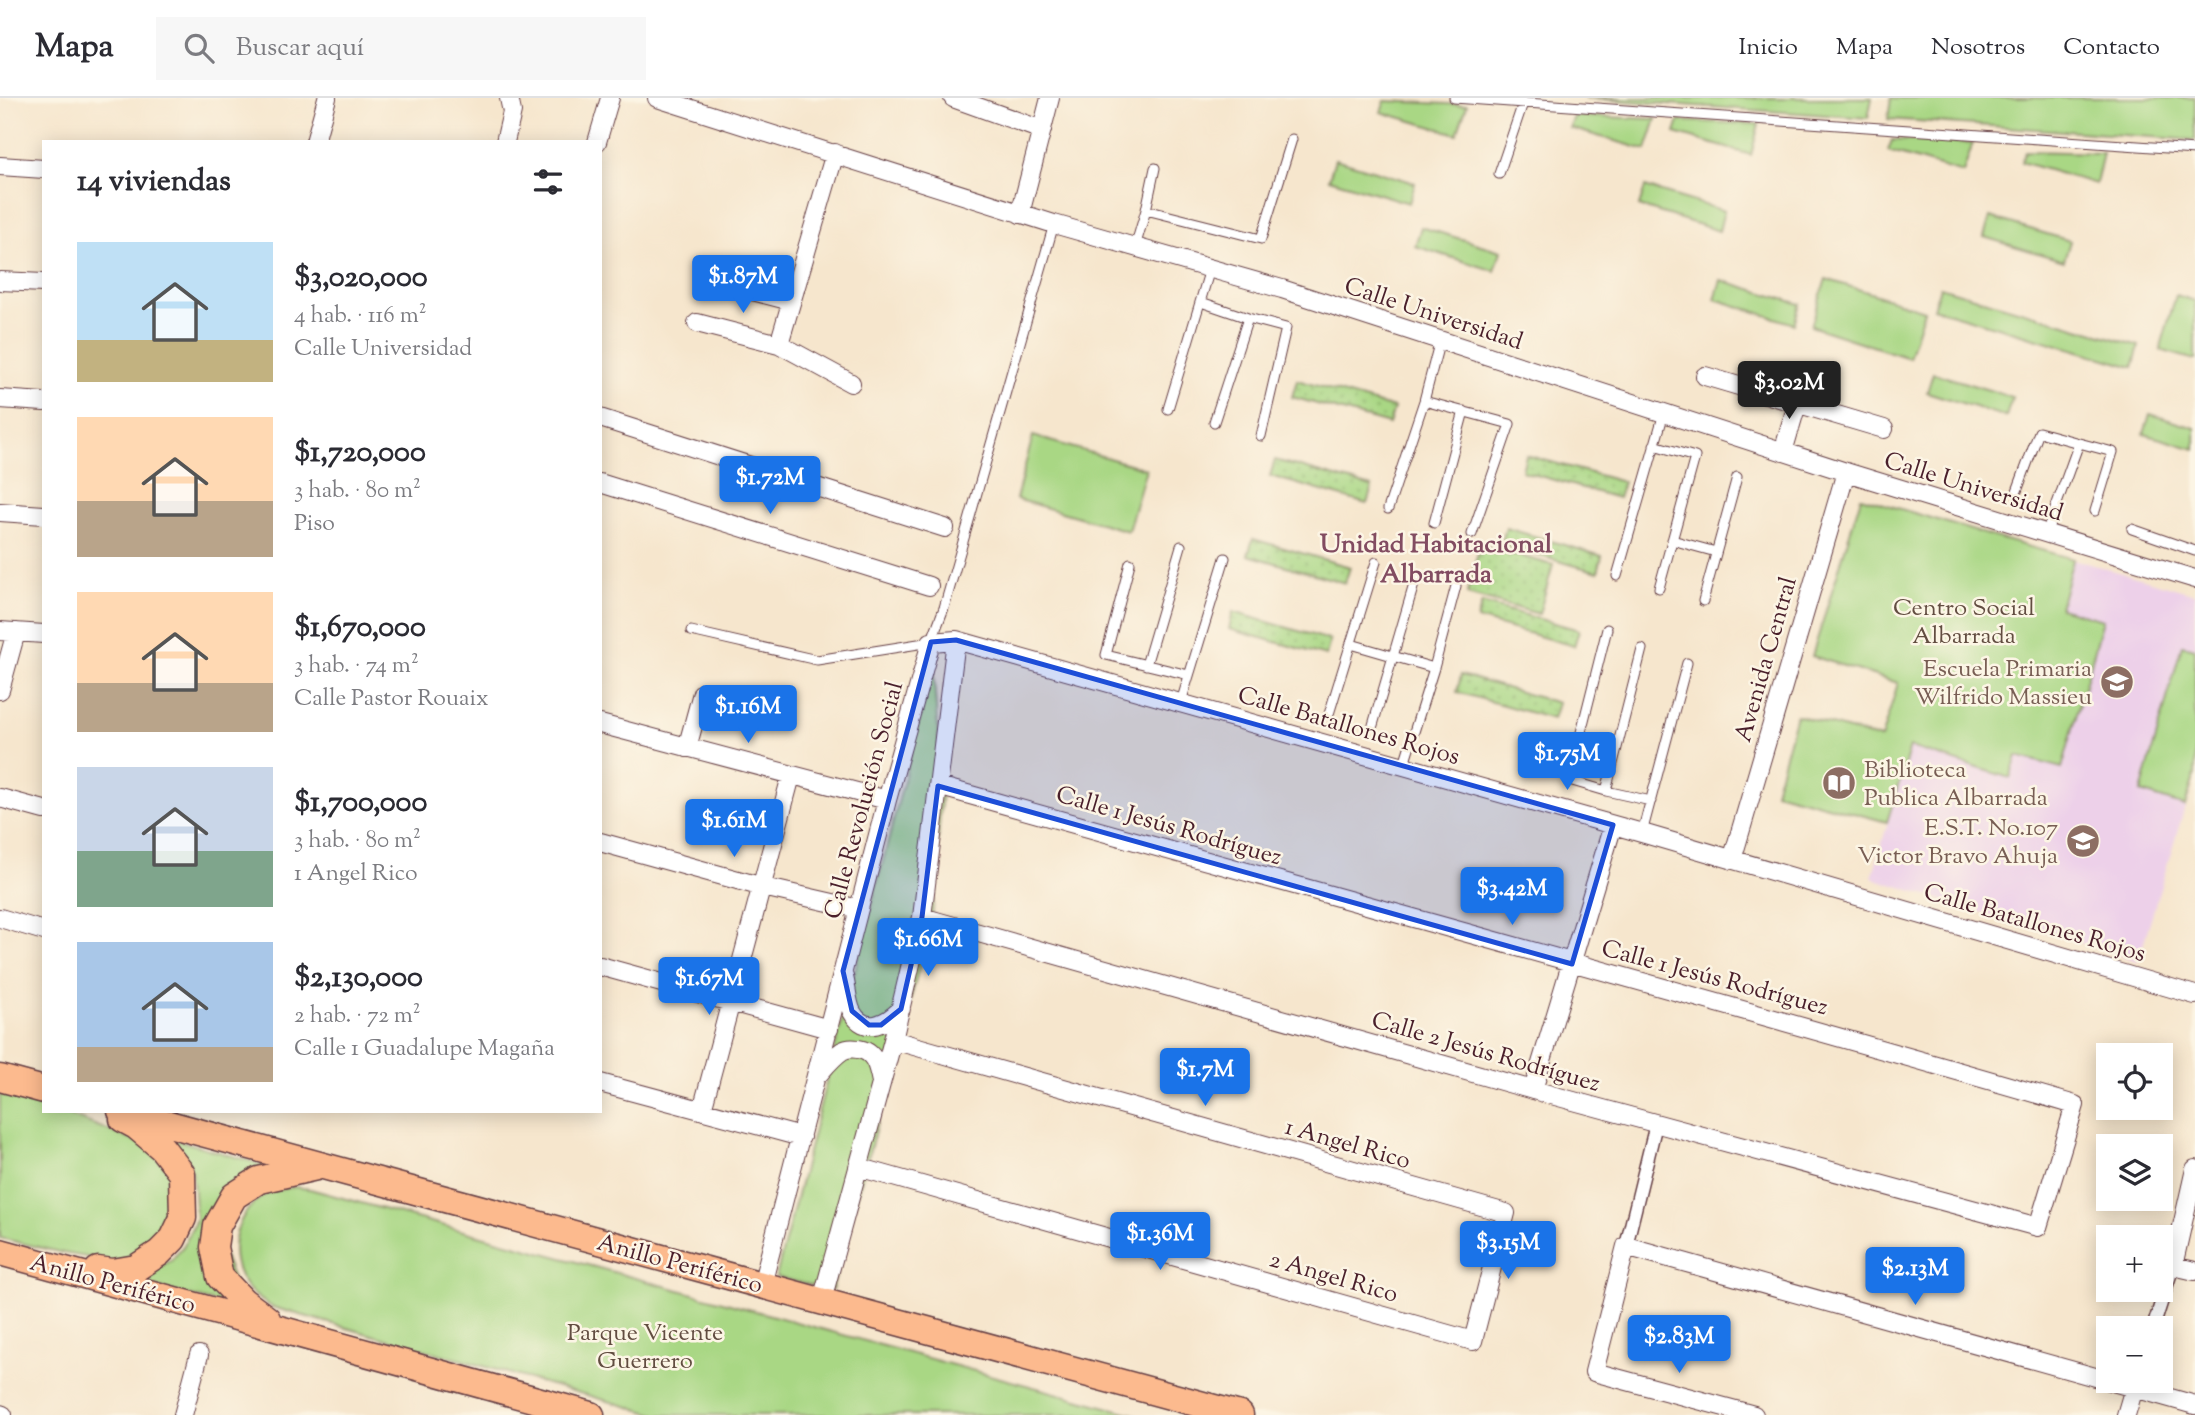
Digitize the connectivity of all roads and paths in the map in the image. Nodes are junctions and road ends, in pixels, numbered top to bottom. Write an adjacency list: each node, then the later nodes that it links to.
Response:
1 (327, 98): 11 (street)
2 (509, 98): 12 (street)
3 (610, 98): 13 (street)
4 (657, 98): 15 (street, Calle Universidad)
5 (953, 98): 9 (street)
6 (1050, 98): 9 (street)
7 (1454, 98): 8 (lane)
8 (1523, 103): 14 (lane); 19 (lane)
9 (1042, 130): 21 (street)
10 (1292, 139): 20 (lane)
11 (316, 140)
12 (505, 140)
13 (598, 140)
14 (2195, 150)
15 (835, 153): 21 (street, Calle Universidad); 28 (street)
16 (0, 166): 18 (street)
17 (1155, 168): 20 (lane)
18 (42, 169)
19 (1499, 174)
20 (1146, 210): 23 (lane)
21 (1020, 214): 22 (street, Calle Universidad)
22 (1054, 224): 23 (street, Calle Universidad); 82 (lane)
23 (1135, 247): 24 (street, Calle Universidad)
24 (1210, 269): 29 (lane); 32 (street, Calle Universidad)
25 (710, 280): 28 (street)
26 (0, 281): 27 (street)
27 (42, 284)
28 (791, 301): 33 (street)
29 (1200, 302): 30 (lane); 40 (lane)
30 (1248, 318): 44 (lane); 46 (lane)
31 (697, 323): 33 (street)
32 (1440, 340): 37 (lane); 42 (street, Calle Universidad)
33 (779, 344): 35 (street)
34 (1705, 376): 39 (street)
35 (851, 383)
36 (0, 399): 38 (street)
37 (1424, 401): 41 (lane); 54 (lane)
38 (42, 402)
39 (1797, 404): 45 (street); 49 (street)
40 (1168, 409)
41 (1464, 411): 58 (lane); 61 (lane)
42 (1664, 413): 48 (lane); 49 (street, Calle Universidad)
43 (602, 419): 59 (street)
44 (1214, 422)
45 (1884, 429)
46 (1261, 436)
47 (2079, 443): 53 (lane); 55 (lane); 62 (lane)
48 (1654, 445): 63 (lane); 71 (lane)
49 (1783, 452): 50 (street, Calle Universidad)
50 (1846, 472): 62 (street, Calle Universidad); 108 (street, Avenida Central)
51 (1737, 477): 66 (lane)
52 (602, 483): 73 (street)
53 (2017, 491)
54 (1388, 509)
55 (2095, 511)
56 (0, 512): 57 (street)
57 (42, 515)
58 (1434, 523)
59 (945, 528)
60 (2132, 529): 65 (lane)
61 (1472, 534)
62 (2046, 534): 72 (street, Calle Universidad)
63 (1672, 540): 66 (lane); 75 (lane)
64 (1181, 546): 87 (lane)
65 (2195, 551)
66 (1716, 552): 76 (lane)
67 (1225, 558): 89 (lane)
68 (1376, 562): 83 (lane)
69 (1130, 563): 87 (lane)
70 (1417, 574): 85 (lane)
71 (1618, 576)
72 (2195, 579)
73 (929, 586)
74 (1456, 586): 88 (lane)
75 (1659, 588)
76 (1703, 601)
77 (1607, 629): 100 (lane)
78 (691, 631): 82 (lane)
79 (8, 632): 80 (street); 90 (street)
80 (42, 634)
81 (956, 640): 82 (street, Calle Batallones Rojos); 92 (street, Calle Batallones Rojos); 99 (street)
82 (931, 642): 102 (street, Calle Revolución Social)
83 (1351, 644): 85 (lane); 93 (lane)
84 (1642, 649): 100 (lane)
85 (1393, 656): 88 (lane); 95 (lane)
86 (1687, 663): 103 (lane)
87 (1146, 665): 89 (lane)
88 (1434, 668): 97 (lane)
89 (1189, 674): 92 (lane)
90 (0, 691)
91 (702, 693): 96 (street)
92 (1181, 702): 97 (street, Calle Batallones Rojos)
93 (1329, 714)
94 (602, 725): 96 (street)
95 (1373, 725)
96 (687, 748): 98 (street)
97 (1403, 767): 105 (street, Calle Batallones Rojos)
98 (791, 776): 102 (street); 109 (street)
99 (938, 786): 111 (street); 114 (street, Calle 1 Jesús Rodríguez)
100 (1606, 791): 103 (lane)
101 (0, 797): 104 (street)
102 (887, 800): 110 (street, Calle Revolución Social)
103 (1651, 801): 106 (lane)
104 (42, 809)
105 (1613, 825): 106 (street, Calle Batallones Rojos); 114 (street)
106 (1642, 833): 108 (street, Calle Batallones Rojos)
107 (602, 843): 109 (street)
108 (1732, 860): 117 (street, Calle Batallones Rojos)
109 (763, 887): 110 (street); 118 (street)
110 (859, 909): 116 (street, Calle Revolución Social)
111 (922, 917): 119 (street); 127 (street, Calle 2 Jesús Rodríguez)
112 (0, 918): 113 (street)
113 (42, 930)
114 (1572, 964): 127 (street); 136 (street, Calle 1 Jesús Rodríguez)
115 (602, 968): 118 (street)
116 (843, 971): 119 (street, Calle Revolución Social); 120 (street, Calle Revolución Social)
117 (2195, 995)
118 (732, 1003): 120 (street); 128 (street)
119 (901, 1009): 121 (street)
120 (829, 1029): 122 (street, Calle Revolución Social)
121 (893, 1040): 124 (street); 145 (street, 1 Angel Rico)
122 (816, 1077): 124 (street); 132 (street, Calle Revolución Social)
123 (0, 1078): 126 (main road)
124 (881, 1082): 134 (street)
125 (602, 1084): 128 (street)
126 (42, 1089)
127 (1533, 1090): 131 (street, Calle 2 Jesús Rodríguez)
128 (702, 1110): 132 (street)
129 (112, 1113): 139 (main road)
130 (128, 1113): 133 (main road, Anillo Periférico)
131 (1656, 1124): 136 (street, Calle 2 Jesús Rodríguez); 137 (street)
132 (800, 1138): 142 (street, Calle Revolución Social)
133 (321, 1166): 142 (main road, Anillo Periférico); 144 (main road)
134 (858, 1167): 143 (street); 145 (street, 2 Angel Rico)
135 (2195, 1169): 140 (street)
136 (2038, 1227)
137 (1626, 1246): 147 (street); 154 (street)
138 (0, 1252): 139 (main road, Anillo Periférico)
139 (37, 1262): 144 (main road, Anillo Periférico)
140 (2173, 1266): 141 (street)
141 (2195, 1272)
142 (762, 1285): 143 (main road, Anillo Periférico)
143 (822, 1300): 153 (main road, Anillo Periférico)
144 (282, 1330): 151 (main road, Anillo Periférico)
145 (1473, 1341)
146 (199, 1355): 152 (street)
147 (2096, 1373)
148 (2132, 1393): 155 (street)
149 (2161, 1393): 150 (street)
150 (2195, 1405)
151 (582, 1414)
152 (183, 1415)
153 (1240, 1415)
154 (1754, 1415)
155 (2126, 1415)

